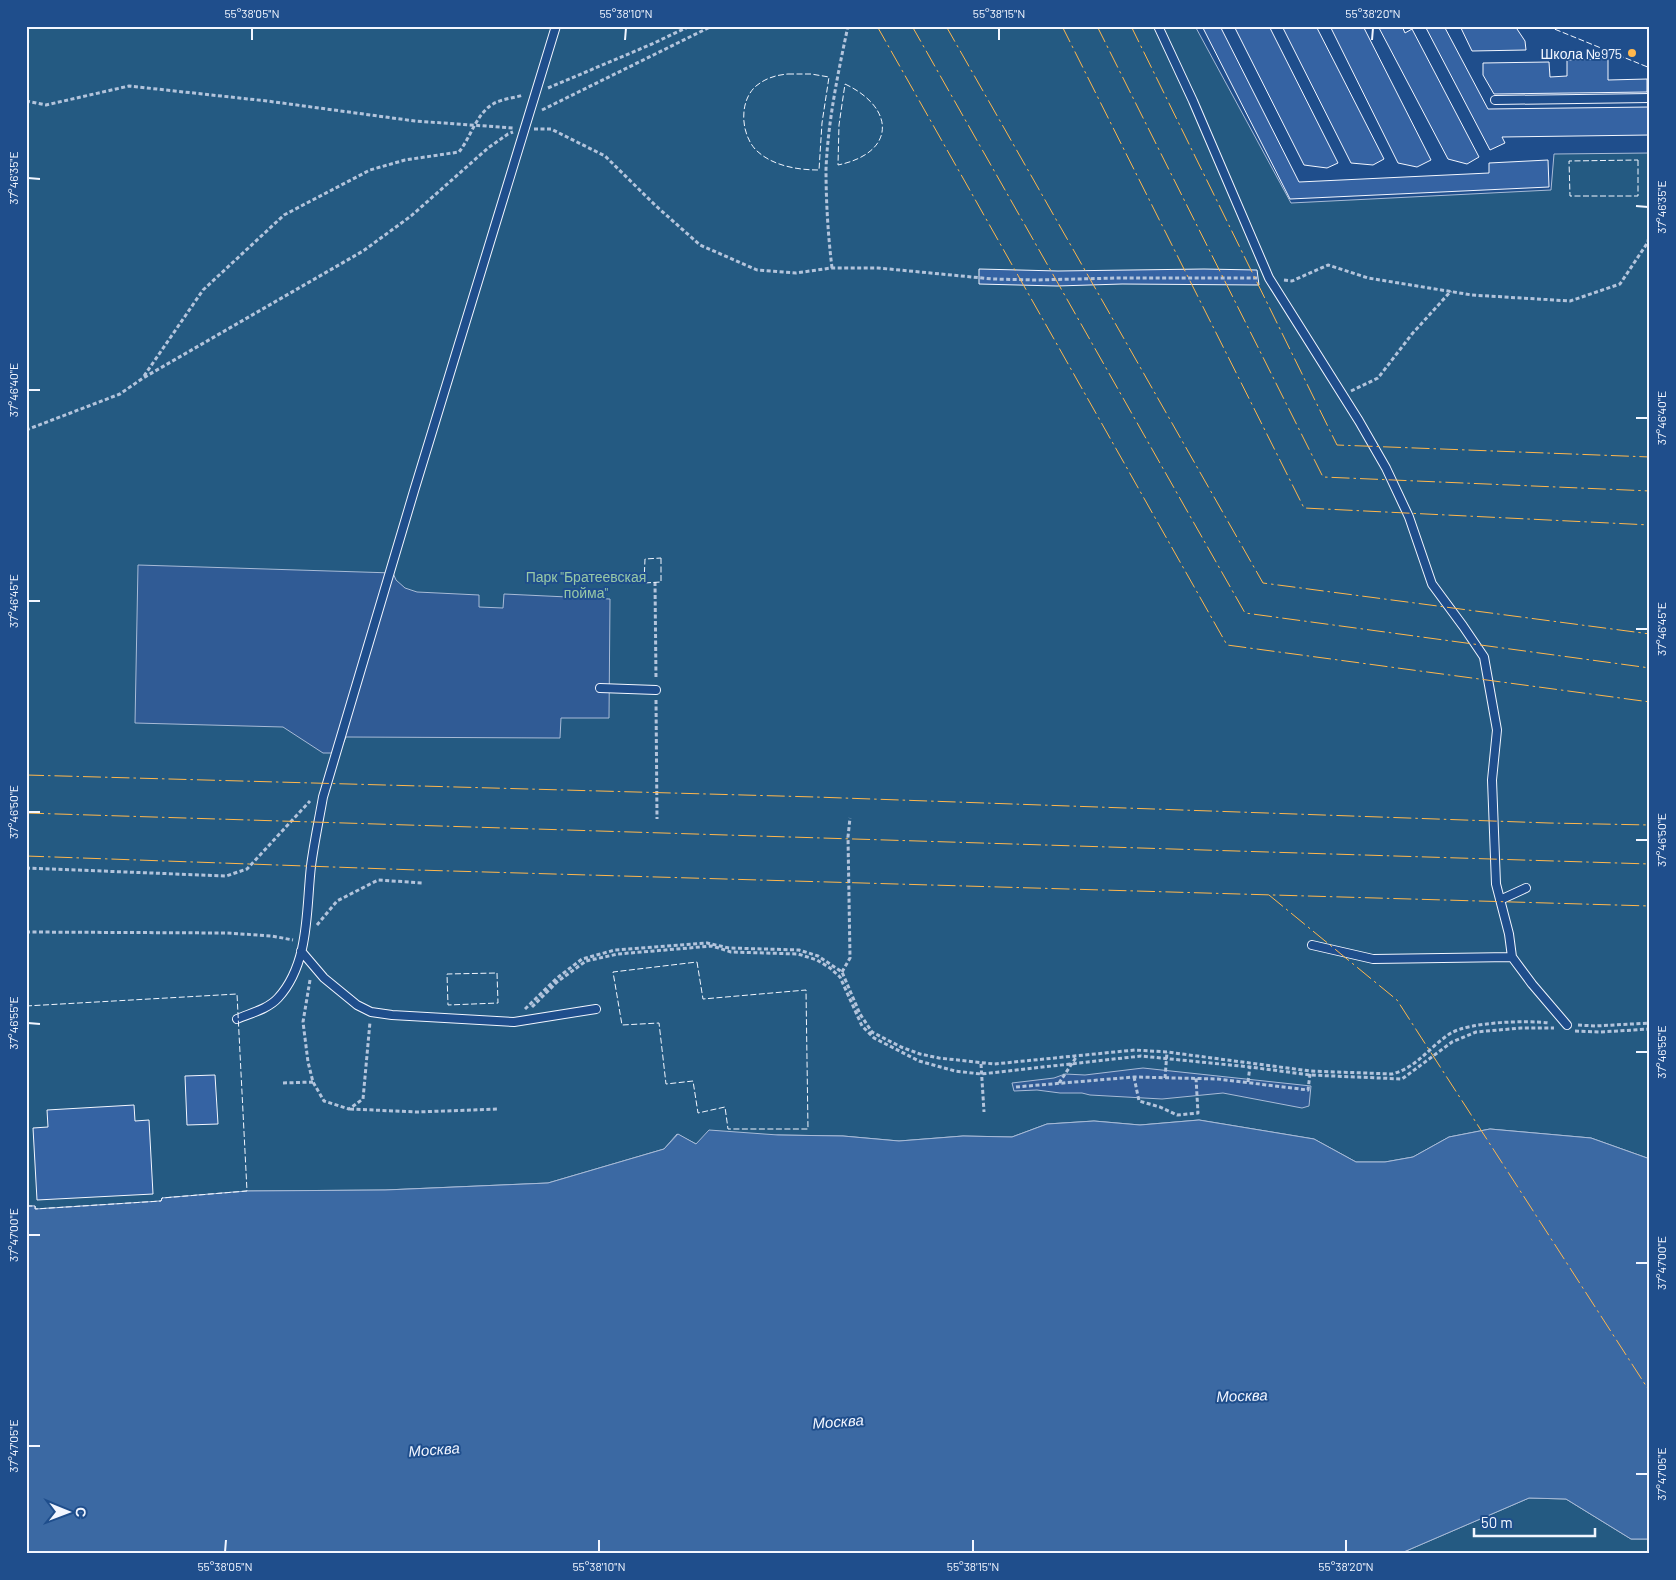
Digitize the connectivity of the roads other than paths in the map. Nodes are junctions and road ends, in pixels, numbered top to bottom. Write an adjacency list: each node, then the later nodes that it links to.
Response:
1 (556, 26): 10 (lane)
2 (1158, 26): 8 (lane)
3 (1650, 98): 4 (lane)
4 (1495, 100)
5 (600, 688): 6 (lane)
6 (656, 690)
7 (1526, 888): 8 (lane)
8 (1500, 900): 11 (lane)
9 (1312, 945): 11 (lane)
10 (302, 947): 12 (lane); 13 (lane)
11 (1512, 957): 14 (lane)
12 (596, 1010)
13 (237, 1019)
14 (1568, 1025)

